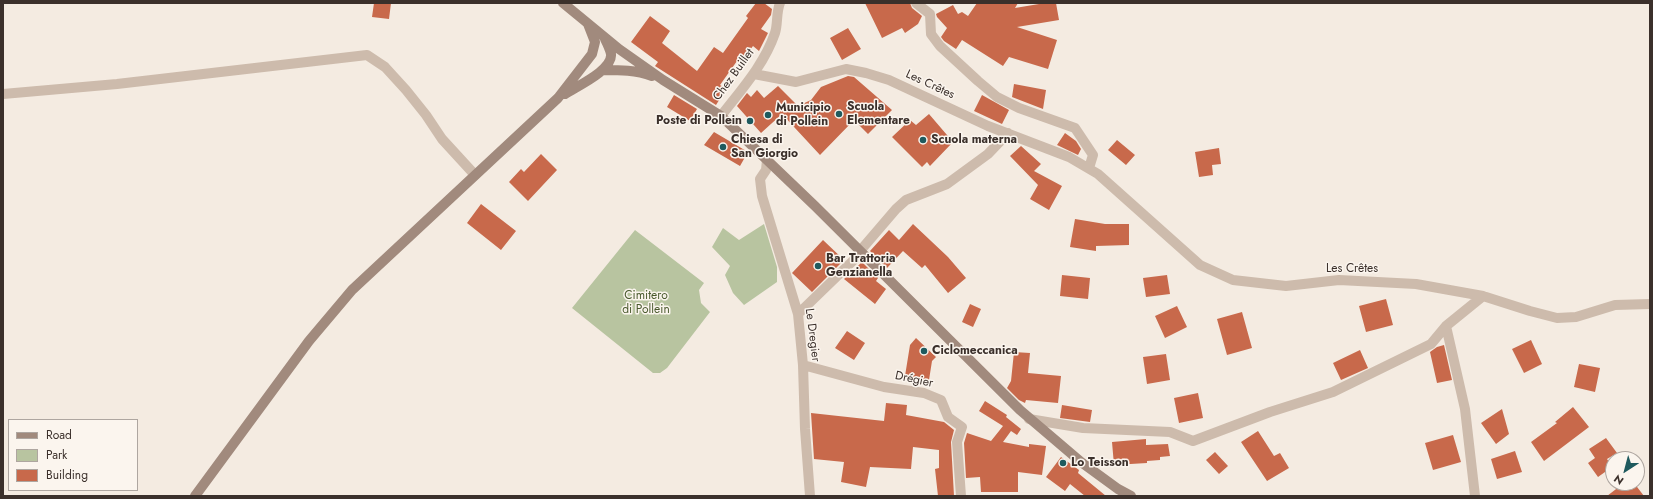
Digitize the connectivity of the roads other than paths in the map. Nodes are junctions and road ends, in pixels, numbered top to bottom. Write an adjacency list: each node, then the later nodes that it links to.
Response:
1 (563, 3): 4 (main road)
2 (780, 3): 10 (street, Chez Buillet)
3 (916, 3): 17 (street)
4 (588, 22): 5 (main road); 8 (main road)
5 (604, 36): 6 (main road); 7 (main road)
6 (609, 48): 7 (main road); 8 (main road); 9 (main road)
7 (619, 49): 11 (main road)
8 (592, 54): 13 (main road)
9 (603, 70): 11 (main road); 13 (main road)
10 (754, 74): 14 (street, Chez Buillet); 15 (street, Les Crêtes)
11 (663, 80): 14 (main road)
12 (3, 94): 18 (street)
13 (558, 98): 18 (main road)
14 (721, 116): 16 (main road)
15 (1008, 133): 17 (street, Les Crêtes); 19 (street)
16 (767, 160): 19 (main road); 22 (street, Le Dregier)
17 (1089, 168): 20 (street, Les Crêtes)
18 (475, 176): 26 (main road)
19 (860, 252): 22 (street); 25 (main road)
20 (1483, 296): 21 (street, Les Crêtes); 23 (street)
21 (1650, 304)
22 (798, 314): 24 (street, Le Dregier)
23 (1446, 326): 25 (street); 30 (street)
24 (803, 365): 27 (street, Le Dregier); 28 (street, Drégier)
25 (1029, 419): 29 (main road)
26 (195, 496)
27 (810, 496)
28 (961, 496)
29 (1131, 496)
30 (1475, 496)

